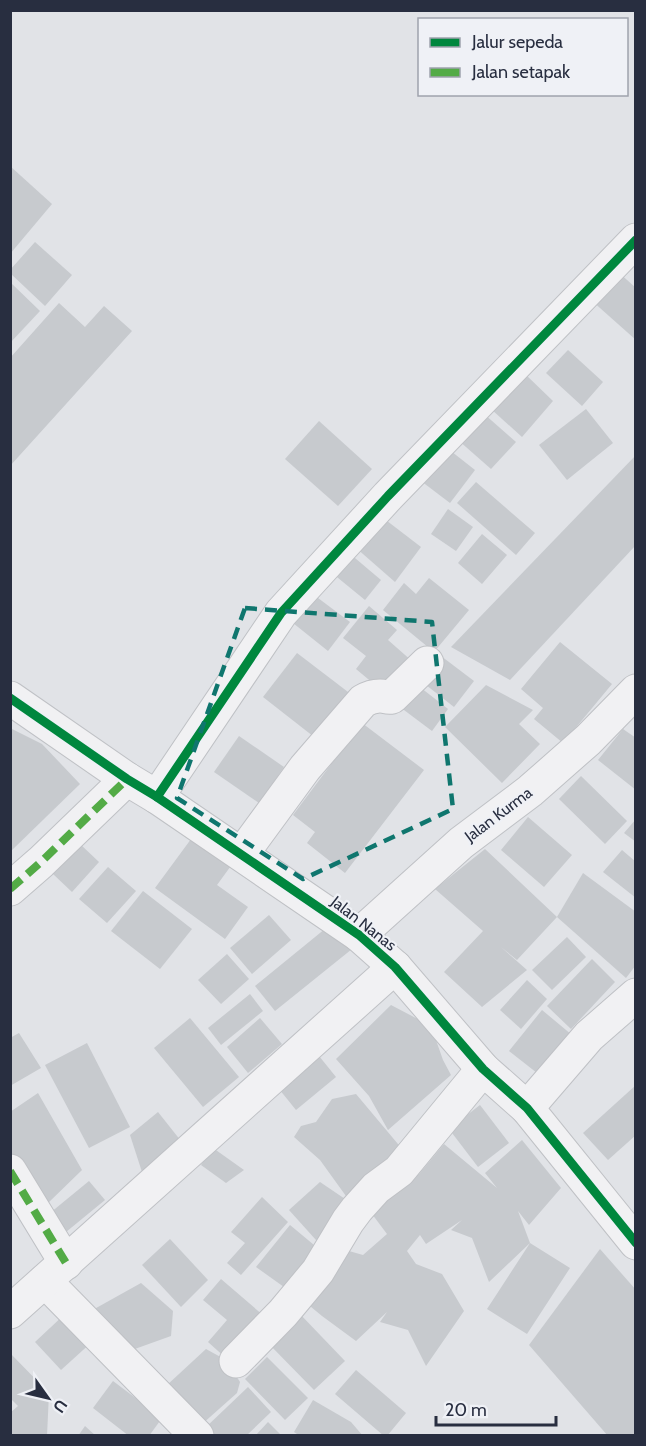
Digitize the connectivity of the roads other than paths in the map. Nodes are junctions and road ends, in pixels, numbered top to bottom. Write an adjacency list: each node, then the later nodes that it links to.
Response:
1 (636, 240): 6 (street)
2 (427, 663): 7 (street)
3 (636, 691): 9 (street, Jalan Kurma)
4 (10, 698): 5 (street, Jalan Nanas)
5 (127, 779): 6 (street, Jalan Nanas); 8 (street)
6 (157, 797): 7 (street, Jalan Nanas)
7 (242, 854): 9 (street, Jalan Nanas)
8 (10, 889)
9 (359, 935): 10 (street, Jalan Nanas)
10 (395, 967): 12 (street, Jalan Nanas); 16 (street)
11 (636, 995): 13 (street)
12 (483, 1069): 13 (street, Jalan Nanas); 18 (street)
13 (527, 1108): 15 (street, Jalan Nanas)
14 (10, 1171): 16 (street)
15 (636, 1243)
16 (56, 1272): 17 (street); 19 (street)
17 (10, 1312)
18 (236, 1361)
19 (197, 1436)

